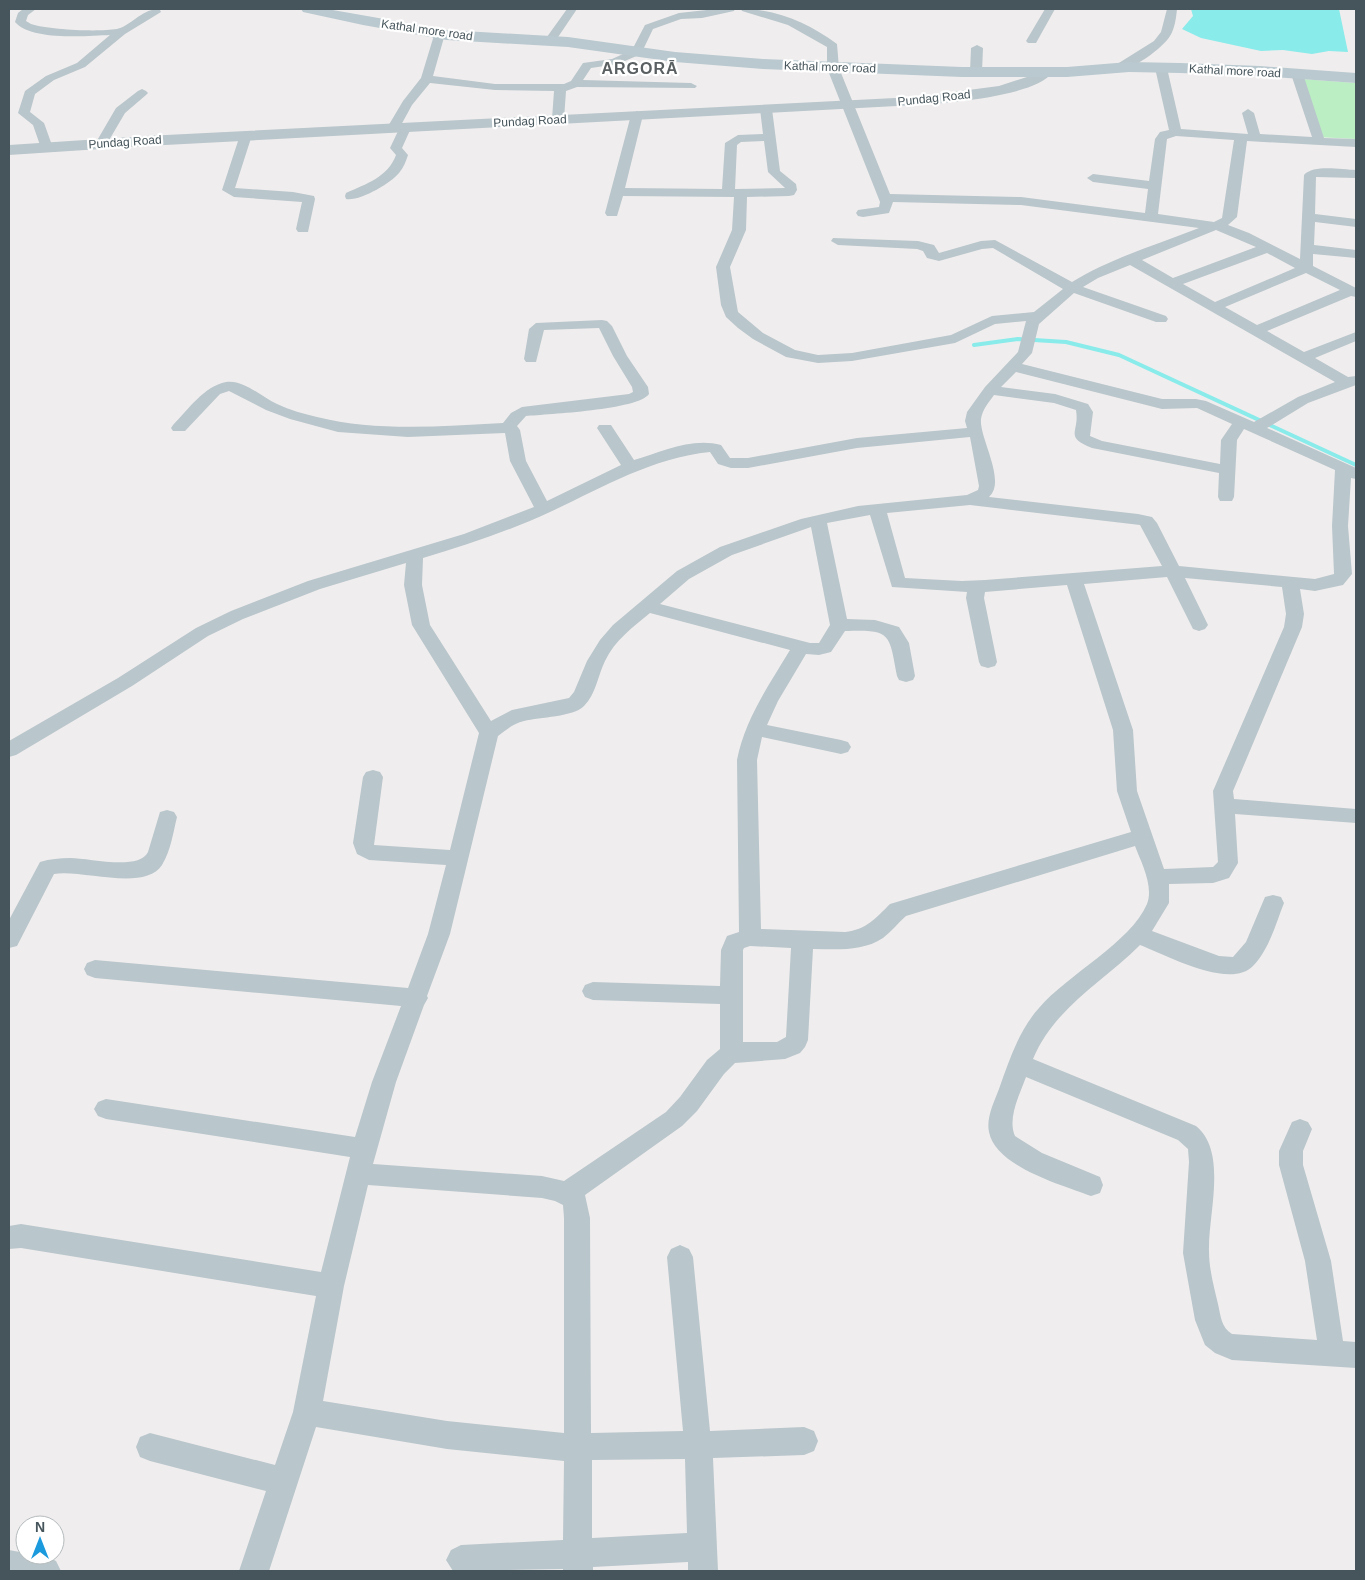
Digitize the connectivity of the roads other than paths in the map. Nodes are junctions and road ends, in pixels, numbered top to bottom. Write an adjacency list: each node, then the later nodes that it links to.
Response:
1 (31, 9): 10 (street)
2 (308, 9): 11 (main road, Kathal more road)
3 (572, 9): 12 (street)
4 (730, 9): 15 (street)
5 (746, 9): 16 (street)
6 (1050, 9): 13 (street)
7 (1159, 9): 8 (street)
8 (1172, 10): 17 (street)
9 (156, 12): 10 (street)
10 (121, 32): 42 (street)
11 (439, 34): 12 (main road, Kathal more road); 23 (street)
12 (550, 41): 15 (main road, Kathal more road)
13 (1032, 41)
14 (977, 48): 19 (street)
15 (637, 52): 16 (main road, Kathal more road); 24 (street)
16 (833, 68): 19 (main road, Kathal more road); 28 (street)
17 (1118, 68): 18 (main road, Kathal more road); 20 (main road, Kathal more road)
18 (1161, 68): 21 (main road, Kathal more road); 34 (street)
19 (976, 72): 20 (main road, Kathal more road)
20 (1046, 72): 28 (street, Pundag Road)
21 (1297, 74): 22 (main road, Kathal more road); 39 (street)
22 (1356, 78)
23 (427, 79): 26 (street); 33 (street)
24 (575, 83): 25 (street); 26 (street)
25 (691, 86)
26 (560, 89): 32 (street)
27 (142, 93): 41 (street)
28 (850, 106): 29 (street, Pundag Road); 50 (street)
29 (766, 109): 31 (street, Pundag Road); 36 (street)
30 (1248, 112): 37 (street)
31 (637, 114): 32 (street, Pundag Road); 47 (street)
32 (558, 119): 33 (street, Pundag Road)
33 (399, 128): 35 (street, Pundag Road); 49 (street)
34 (1176, 132): 38 (street); 46 (street)
35 (246, 136): 41 (street, Pundag Road); 57 (street)
36 (769, 137): 48 (street); 48 (street)
37 (1255, 137): 38 (street); 39 (street)
38 (1241, 138): 56 (street)
39 (1319, 141): 40 (street)
40 (1356, 143)
41 (101, 144): 42 (street, Pundag Road)
42 (47, 148): 43 (street, Pundag Road)
43 (9, 150)
44 (1356, 174): 54 (street)
45 (1093, 178): 46 (street)
46 (1155, 186): 53 (street)
47 (618, 192): 48 (street); 51 (street)
48 (734, 194): 69 (street)
49 (351, 196)
50 (886, 198): 52 (street); 53 (street)
51 (612, 213)
52 (863, 213)
53 (1151, 217): 56 (street)
54 (1309, 217): 55 (street); 60 (street)
55 (1356, 223)
56 (1218, 226): 59 (street); 62 (street)
57 (303, 228)
58 (838, 241): 65 (street)
59 (1267, 248): 63 (street); 64 (street)
60 (1309, 249): 61 (street); 63 (street)
61 (1356, 254)
62 (1130, 259): 64 (street); 65 (street)
63 (1306, 268): 66 (street); 67 (street)
64 (1172, 283): 67 (street)
65 (1072, 288): 68 (street); 69 (street)
66 (1354, 292): 70 (street)
67 (1214, 307): 70 (street)
68 (1161, 319)
69 (1035, 320): 74 (street)
70 (1256, 331): 72 (street)
71 (1356, 336): 72 (street)
72 (1303, 358): 75 (street)
73 (531, 359): 79 (street)
74 (1018, 359): 76 (street); 77 (street)
75 (1352, 382): 77 (street)
76 (990, 390): 81 (street); 83 (street)
77 (1253, 425): 83 (street); 84 (street)
78 (179, 428): 79 (street)
79 (508, 428): 87 (street)
80 (605, 428): 82 (street)
81 (975, 432): 82 (street); 86 (street)
82 (630, 467): 87 (street)
83 (1227, 470): 85 (street)
84 (1350, 471): 91 (street)
85 (1226, 497)
86 (970, 500): 88 (street); 92 (street)
87 (543, 508): 90 (street)
88 (877, 508): 89 (street); 95 (street)
89 (818, 520): 96 (street); 98 (street)
90 (415, 555): 103 (street); 105 (street)
91 (1350, 570): 94 (street)
92 (1172, 571): 93 (street); 94 (street); 97 (street)
93 (1074, 579): 95 (street); 110 (street)
94 (1290, 584): 107 (street)
95 (985, 586): 100 (street)
96 (646, 606): 99 (street); 103 (street)
97 (1199, 625)
98 (839, 626): 99 (street); 101 (street)
99 (801, 647): 102 (street)
100 (988, 662)
101 (906, 676)
102 (756, 729): 104 (street); 115 (street)
103 (490, 733): 111 (street)
104 (841, 747)
105 (9, 750)
106 (373, 777): 111 (street)
107 (1223, 806): 108 (street); 112 (street)
108 (1356, 816)
109 (167, 817): 116 (street)
110 (1142, 836): 112 (street); 117 (street)
111 (458, 858): 121 (street)
112 (1156, 877): 114 (street)
113 (1273, 903): 114 (street)
114 (1136, 934): 123 (street)
115 (750, 937): 117 (street); 120 (street)
116 (9, 940)
117 (802, 940): 122 (street)
118 (95, 969): 121 (street)
119 (593, 992): 120 (street)
120 (731, 995): 122 (street)
121 (417, 998): 126 (street)
122 (731, 1053): 129 (street)
123 (1019, 1064): 128 (street); 133 (street)
124 (106, 1109): 126 (street)
125 (1300, 1129): 133 (street)
126 (364, 1149): 127 (street)
127 (358, 1174): 129 (street); 132 (street)
128 (1091, 1185)
129 (566, 1194): 138 (street)
130 (9, 1237): 132 (street)
131 (680, 1257): 136 (street)
132 (331, 1286): 134 (street)
133 (1344, 1354)
134 (307, 1412): 138 (street); 139 (street)
135 (804, 1441): 136 (street)
136 (698, 1445): 138 (street); 140 (street)
137 (150, 1447): 139 (street)
138 (578, 1447): 142 (street)
139 (284, 1482): 145 (street)
140 (703, 1559): 142 (street)
141 (461, 1560): 142 (street)
142 (578, 1562)
143 (9, 1565): 144 (street)
144 (46, 1571)
145 (254, 1571)

